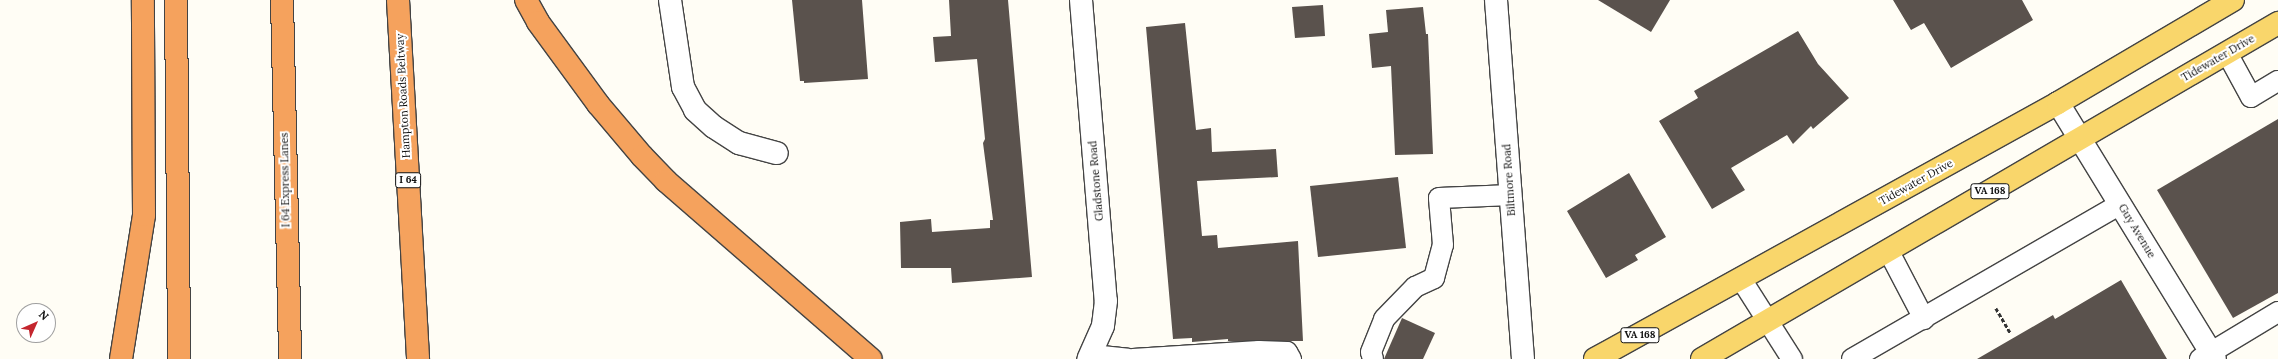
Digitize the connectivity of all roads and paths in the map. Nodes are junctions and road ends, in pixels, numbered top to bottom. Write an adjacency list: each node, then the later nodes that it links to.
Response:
1 (143, 0): 25 (highway)
2 (176, 0): 26 (highway)
3 (282, 0): 27 (highway, I 64 Express Lanes)
4 (398, 0): 28 (highway, Hampton Roads Beltway / I 64)
5 (526, 0): 29 (highway)
6 (670, 0): 15 (street)
7 (1081, 0): 23 (street, Gladstone Road)
8 (1496, 0): 16 (street, Biltmore Road)
9 (2233, 0): 13 (main road, Tidewater Drive / VA 168)
10 (2278, 23): 11 (main road, Tidewater Drive / VA 168)
11 (2227, 53): 12 (lane); 14 (main road, Tidewater Drive / VA 168)
12 (2278, 81)
13 (2058, 103): 14 (street, Guy Avenue); 19 (main road, Tidewater Drive / VA 168)
14 (2080, 138): 17 (street, Guy Avenue); 18 (main road, Tidewater Drive / VA 168)
15 (777, 153)
16 (1511, 195): 33 (lane); 34 (street, Biltmore Road)
17 (2121, 204): 21 (lane); 24 (street, Guy Avenue)
18 (1888, 250): 21 (lane); 22 (main road, Tidewater Drive / VA 168)
19 (1742, 280): 22 (lane); 35 (main road, Tidewater Drive / VA 168)
20 (2278, 312): 24 (lane)
21 (1924, 319): 38 (lane)
22 (1767, 321): 36 (main road, Tidewater Drive / VA 168); 37 (lane)
23 (1090, 357): 30 (lane)
24 (2209, 357)
25 (121, 359)
26 (179, 359)
27 (290, 359)
28 (418, 359)
29 (871, 359)
30 (1128, 359)
31 (1133, 359): 32 (lane)
32 (1291, 359)
33 (1373, 359)
34 (1523, 359)
35 (1595, 359)
36 (1702, 359)
37 (1792, 359)
38 (1852, 359)

